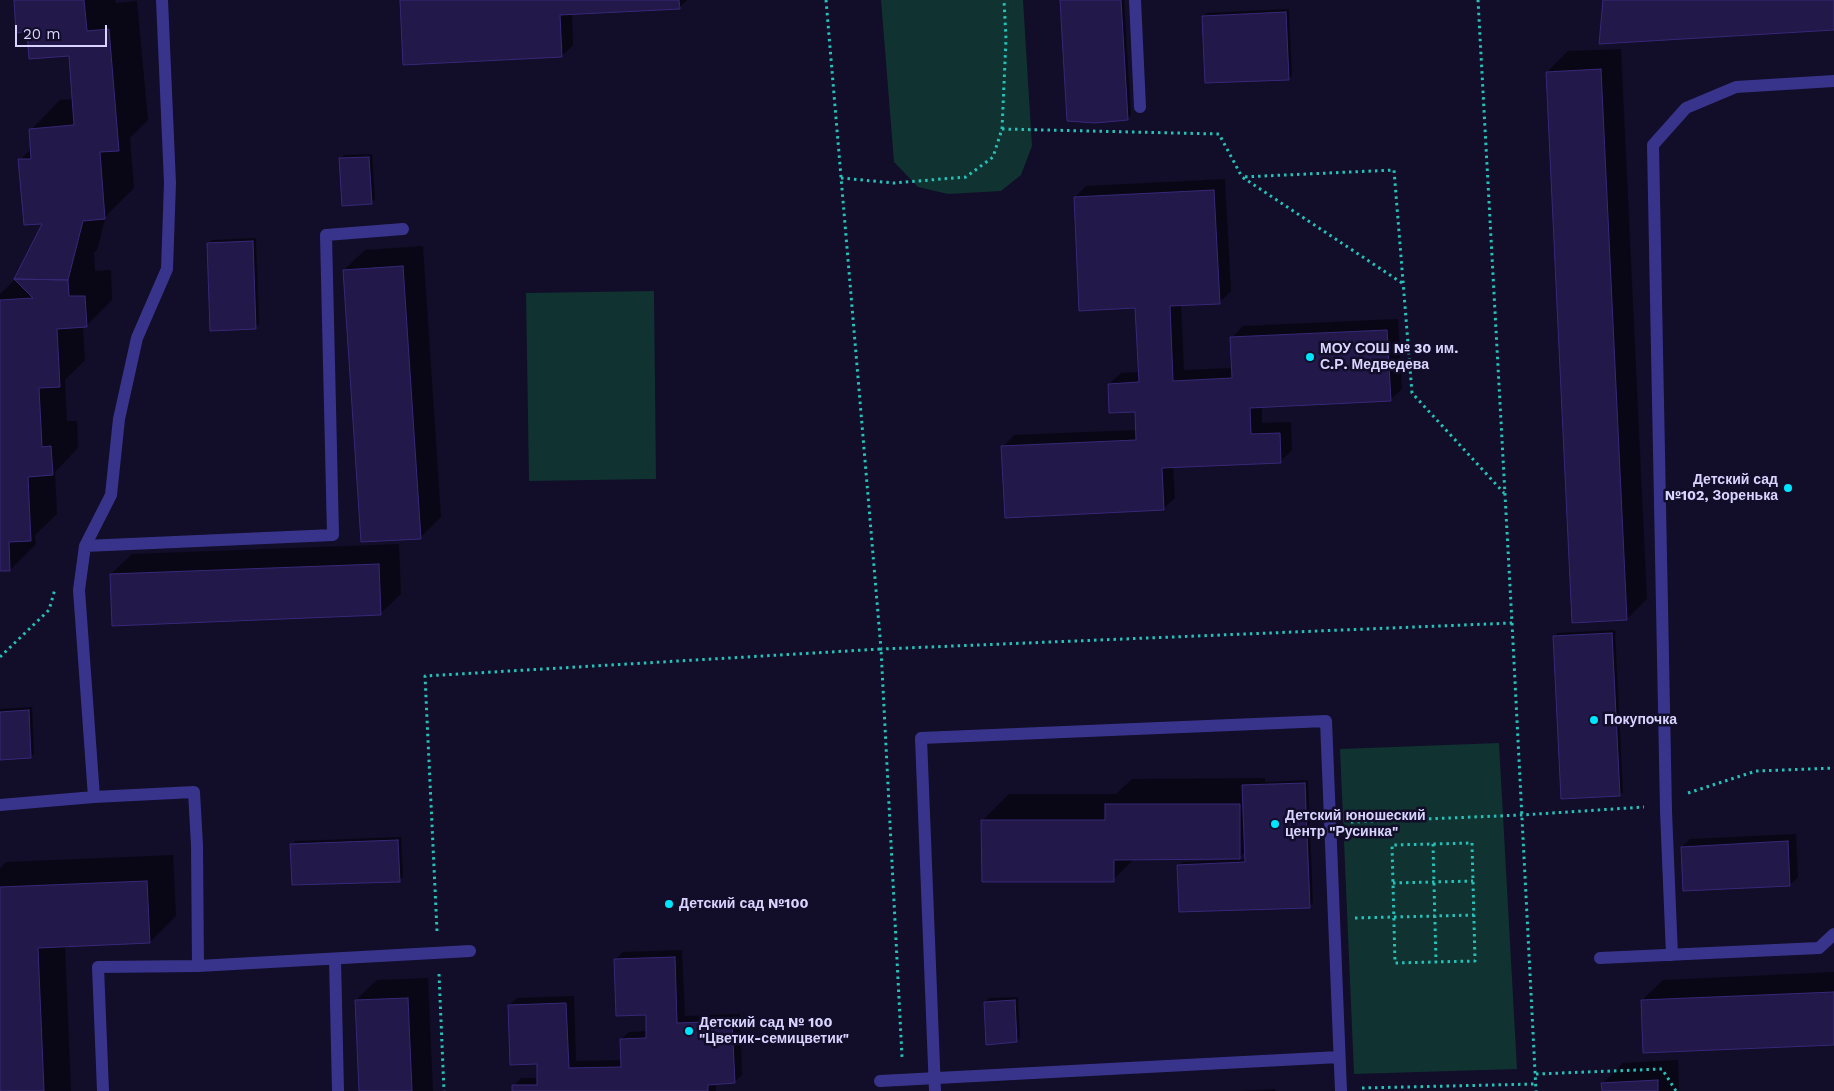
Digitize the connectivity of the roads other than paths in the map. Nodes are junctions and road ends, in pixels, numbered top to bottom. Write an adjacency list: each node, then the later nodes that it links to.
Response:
1 (162, 0): 6 (lane)
2 (1135, 0): 4 (lane)
3 (1834, 81): 11 (lane)
4 (1140, 107)
5 (403, 229): 6 (lane)
6 (85, 546): 7 (lane)
7 (94, 797): 8 (lane); 14 (lane)
8 (0, 805)
9 (1834, 934): 11 (lane)
10 (470, 951): 13 (lane)
11 (1672, 955): 12 (lane)
12 (1600, 958)
13 (334, 959): 14 (lane); 20 (lane)
14 (198, 966): 19 (lane)
15 (1339, 1057): 16 (lane); 16 (lane); 18 (lane)
16 (934, 1077): 17 (lane); 21 (lane)
17 (880, 1081)
18 (1341, 1090)
19 (103, 1091)
20 (338, 1091)
21 (935, 1091)

